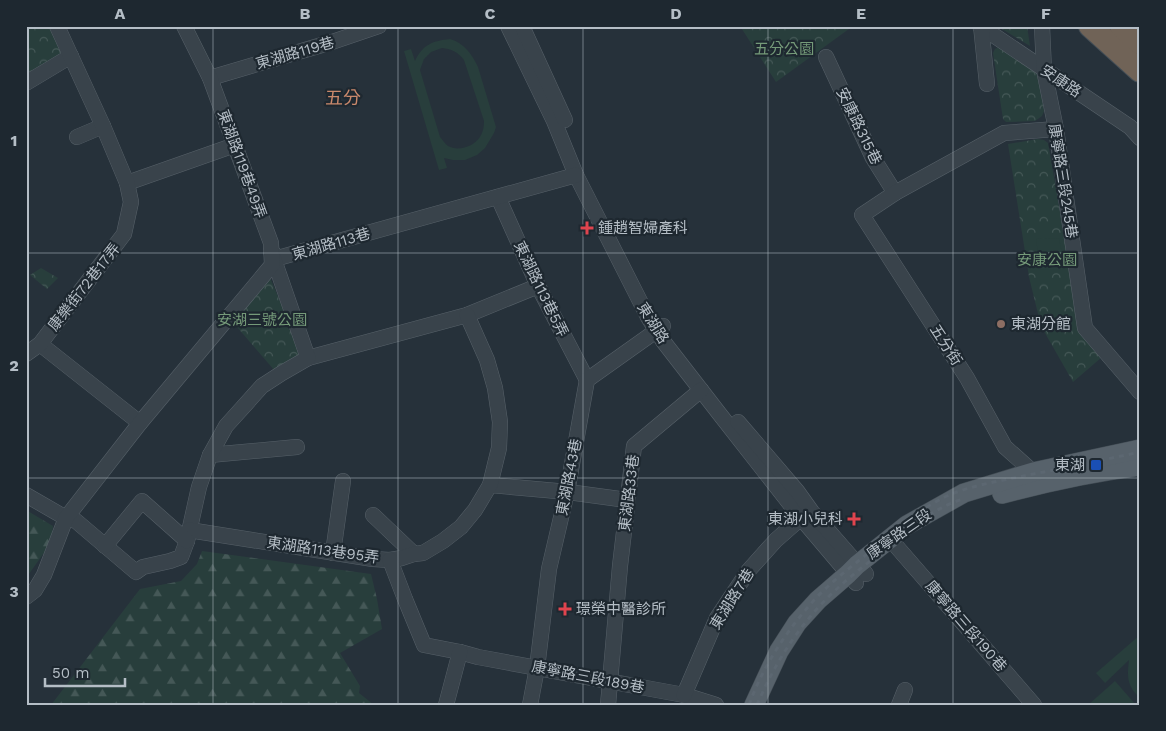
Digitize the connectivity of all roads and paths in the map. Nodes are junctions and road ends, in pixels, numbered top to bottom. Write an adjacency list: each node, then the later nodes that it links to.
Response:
1 (58, 26): 11 (street, 康樂街72巷17弄)
2 (184, 26): 15 (street, 東湖路119巷49弄)
3 (379, 26): 15 (street, 東湖路119巷)
4 (508, 26): 23 (street, 東湖路)
5 (522, 26): 30 (street, 東湖路)
6 (1042, 26): 13 (street, 康寧路三段245巷)
7 (1090, 26): 14 (highway)
8 (1121, 26): 10 (highway)
9 (981, 27): 13 (street, 安康路); 17 (street)
10 (1140, 43)
11 (71, 56): 16 (street); 18 (street, 康樂街72巷17弄)
12 (826, 57): 25 (street, 安康路315巷)
13 (1044, 70): 19 (street, 康寧路三段245巷); 21 (street, 安康路)
14 (1140, 71)
15 (210, 78): 22 (street, 東湖路119巷49弄)
16 (26, 83)
17 (987, 84)
18 (103, 126): 20 (street); 24 (street, 康樂街72巷17弄)
19 (1056, 129): 25 (street); 36 (street, 康寧路三段245巷)
20 (77, 137)
21 (1140, 138)
22 (235, 145): 24 (street); 27 (street, 東湖路119巷49弄)
23 (576, 175): 26 (street, 東湖路113巷); 30 (street, 東湖路)
24 (127, 182): 31 (street, 康樂街72巷17弄)
25 (895, 192): 42 (street, 五分街)
26 (498, 197): 27 (street, 東湖路113巷); 28 (street, 東湖路113巷5弄)
27 (271, 251): 33 (street, 東湖路119巷49弄); 37 (street, 東湖路113巷)
28 (538, 286): 29 (street); 34 (street, 東湖路113巷5弄)
29 (467, 315): 33 (street); 44 (street, 東湖路113巷95弄)
30 (661, 328): 34 (street); 35 (street, 東湖路); 57 (street, 東湖路)
31 (40, 344): 32 (street, 康樂街72巷17弄); 37 (street)
32 (26, 354)
33 (308, 358): 40 (street)
34 (588, 379): 45 (street, 東湖路43巷)
35 (701, 390): 47 (street, 東湖路33巷); 50 (street, 東湖路)
36 (1140, 392)
37 (140, 423): 49 (street, 東湖路113巷)
38 (297, 447): 40 (street)
39 (1140, 449): 42 (main road, 康寧路三段)
40 (210, 454): 51 (street)
41 (1140, 466): 53 (main road, 康寧路三段)
42 (1032, 472): 57 (main road, 康寧路三段)
43 (343, 481): 54 (street)
44 (490, 485): 45 (street); 55 (street, 東湖路113巷95弄)
45 (567, 492): 47 (street); 60 (street, 東湖路43巷)
46 (26, 495): 49 (street)
47 (627, 500): 61 (street, 東湖路33巷)
48 (373, 515): 55 (street)
49 (66, 518): 52 (street); 58 (street, 東湖路113巷)
50 (801, 518): 57 (street, 東湖路); 63 (street, 東湖路7巷)
51 (188, 535): 52 (street); 52 (street); 54 (street, 東湖路113巷95弄)
52 (105, 546)
53 (897, 547): 57 (main road, 康寧路三段); 71 (street, 康寧路三段190巷)
54 (333, 553): 56 (street, 東湖路113巷95弄)
55 (414, 554): 56 (street, 東湖路113巷95弄)
56 (390, 560): 59 (street, 康寧路三段189巷)
57 (857, 574): 68 (main road, 康寧路三段); 69 (main road, 康寧路三段)
58 (26, 597)
59 (460, 652): 60 (street, 康寧路三段189巷); 64 (street)
60 (537, 668): 61 (street, 康寧路三段189巷); 65 (street, 東湖路43巷)
61 (610, 682): 63 (street, 康寧路三段189巷); 66 (street, 東湖路33巷)
62 (905, 690): 70 (street)
63 (684, 695): 67 (street, 康寧路三段189巷)
64 (446, 705)
65 (530, 705)
66 (608, 705)
67 (716, 705)
68 (754, 705)
69 (766, 705)
70 (899, 705)
71 (1034, 705)

